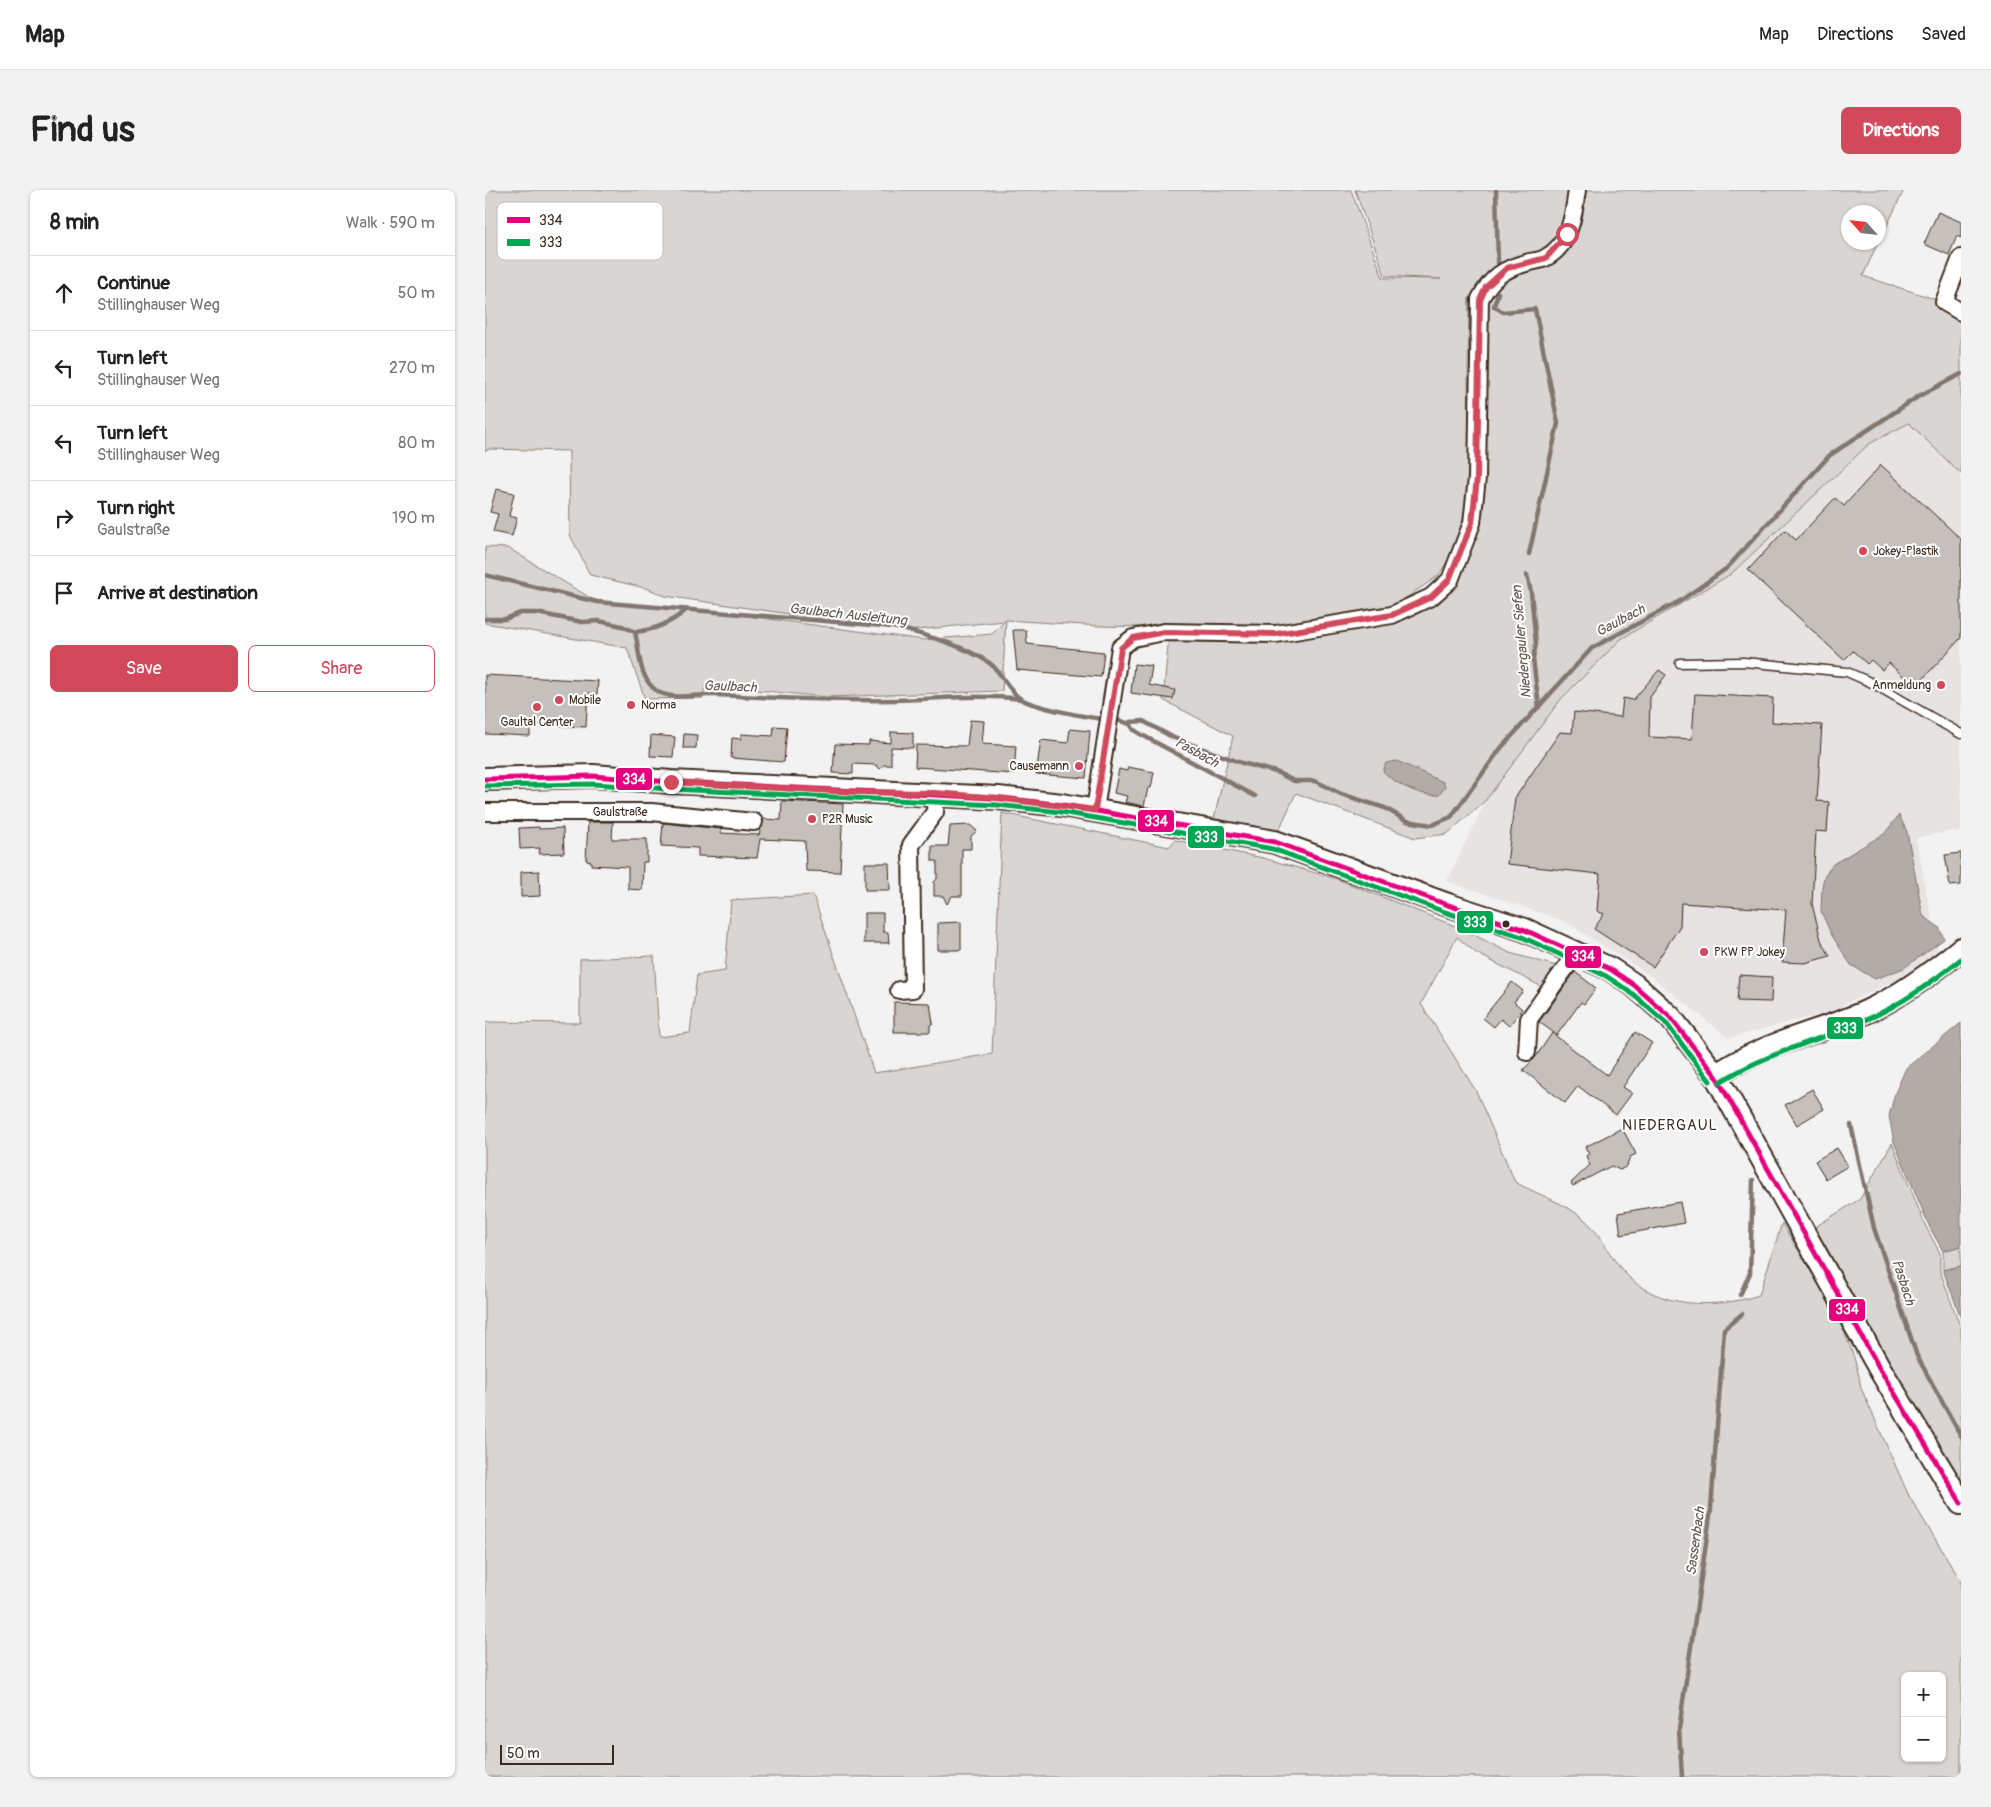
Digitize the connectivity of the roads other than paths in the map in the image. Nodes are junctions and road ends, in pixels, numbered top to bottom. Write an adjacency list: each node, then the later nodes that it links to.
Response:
1 (1577, 190): 8 (street)
2 (1961, 258): 3 (street)
3 (1961, 312)
4 (1680, 664): 5 (lane)
5 (1961, 734)
6 (485, 780): 7 (main road)
7 (936, 793): 8 (main road); 13 (street)
8 (1095, 810): 12 (main road)
9 (485, 812): 10 (street, Gaulstraße)
10 (754, 822)
11 (1961, 949): 15 (main road)
12 (1577, 952): 14 (street); 15 (main road)
13 (899, 990)
14 (1527, 1052)
15 (1716, 1076): 16 (main road)
16 (1961, 1503)

